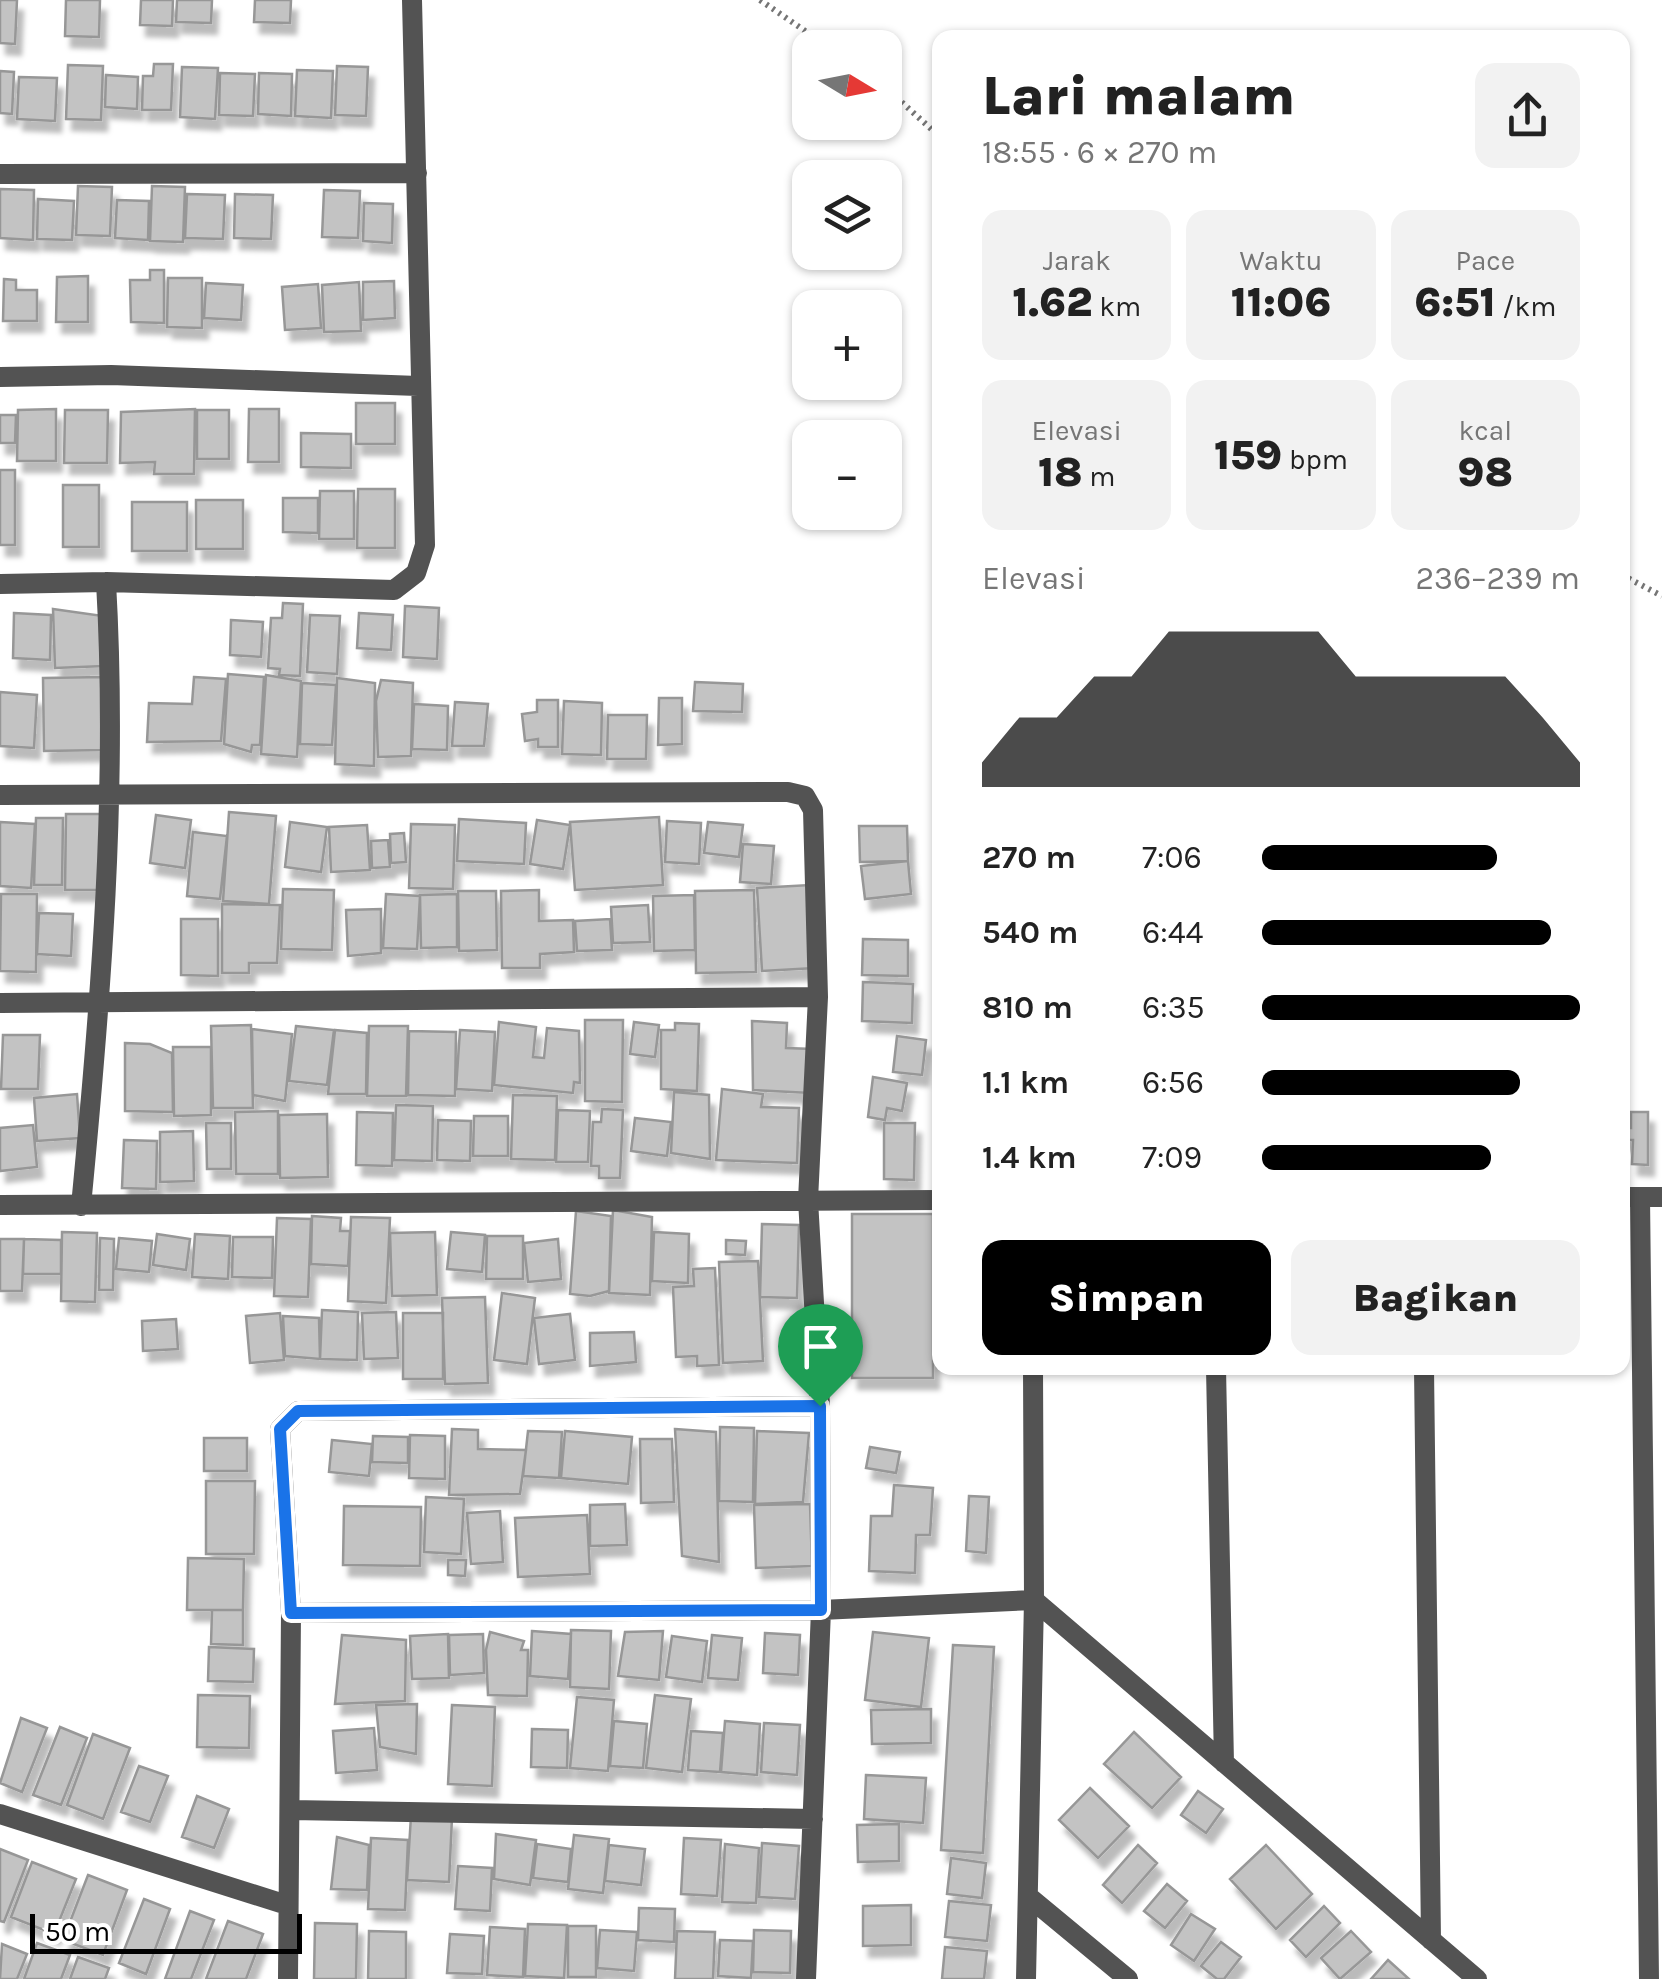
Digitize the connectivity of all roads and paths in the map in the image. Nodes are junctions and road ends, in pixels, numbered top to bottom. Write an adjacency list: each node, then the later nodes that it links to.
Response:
1 (412, 0): 6 (street)
2 (760, 0): 3 (path)
3 (804, 30)
4 (902, 102): 5 (path)
5 (932, 130)
6 (417, 173): 7 (street); 9 (street)
7 (0, 174)
8 (0, 377): 9 (street)
9 (418, 386): 11 (street)
10 (1630, 579): 13 (path)
11 (106, 582): 12 (street); 15 (street)
12 (0, 584)
13 (1662, 596)
14 (0, 794): 15 (street)
15 (107, 795): 16 (street); 18 (street)
16 (818, 996): 18 (street); 21 (street)
17 (0, 1003): 18 (street)
18 (100, 1004): 24 (street)
19 (1631, 1197): 20 (street); 44 (street)
20 (1662, 1197)
21 (808, 1200): 22 (street); 24 (street); 28 (street)
22 (932, 1200)
23 (0, 1205): 24 (street)
24 (81, 1206)
25 (1032, 1375): 29 (street)
26 (1216, 1375): 32 (street)
27 (1424, 1375): 38 (street)
28 (820, 1406): 30 (street); 31 (street)
29 (1034, 1600): 30 (street); 32 (street); 36 (street)
30 (821, 1610): 31 (street); 35 (street)
31 (291, 1613): 33 (street)
32 (1224, 1763): 38 (street)
33 (291, 1810): 35 (street); 37 (street)
34 (0, 1814): 37 (street)
35 (813, 1819): 40 (street)
36 (1030, 1898): 41 (street); 42 (street)
37 (288, 1905): 39 (street)
38 (1431, 1940): 43 (street)
39 (288, 1979)
40 (806, 1979)
41 (1026, 1979)
42 (1128, 1979)
43 (1477, 1979)
44 (1650, 1979)

